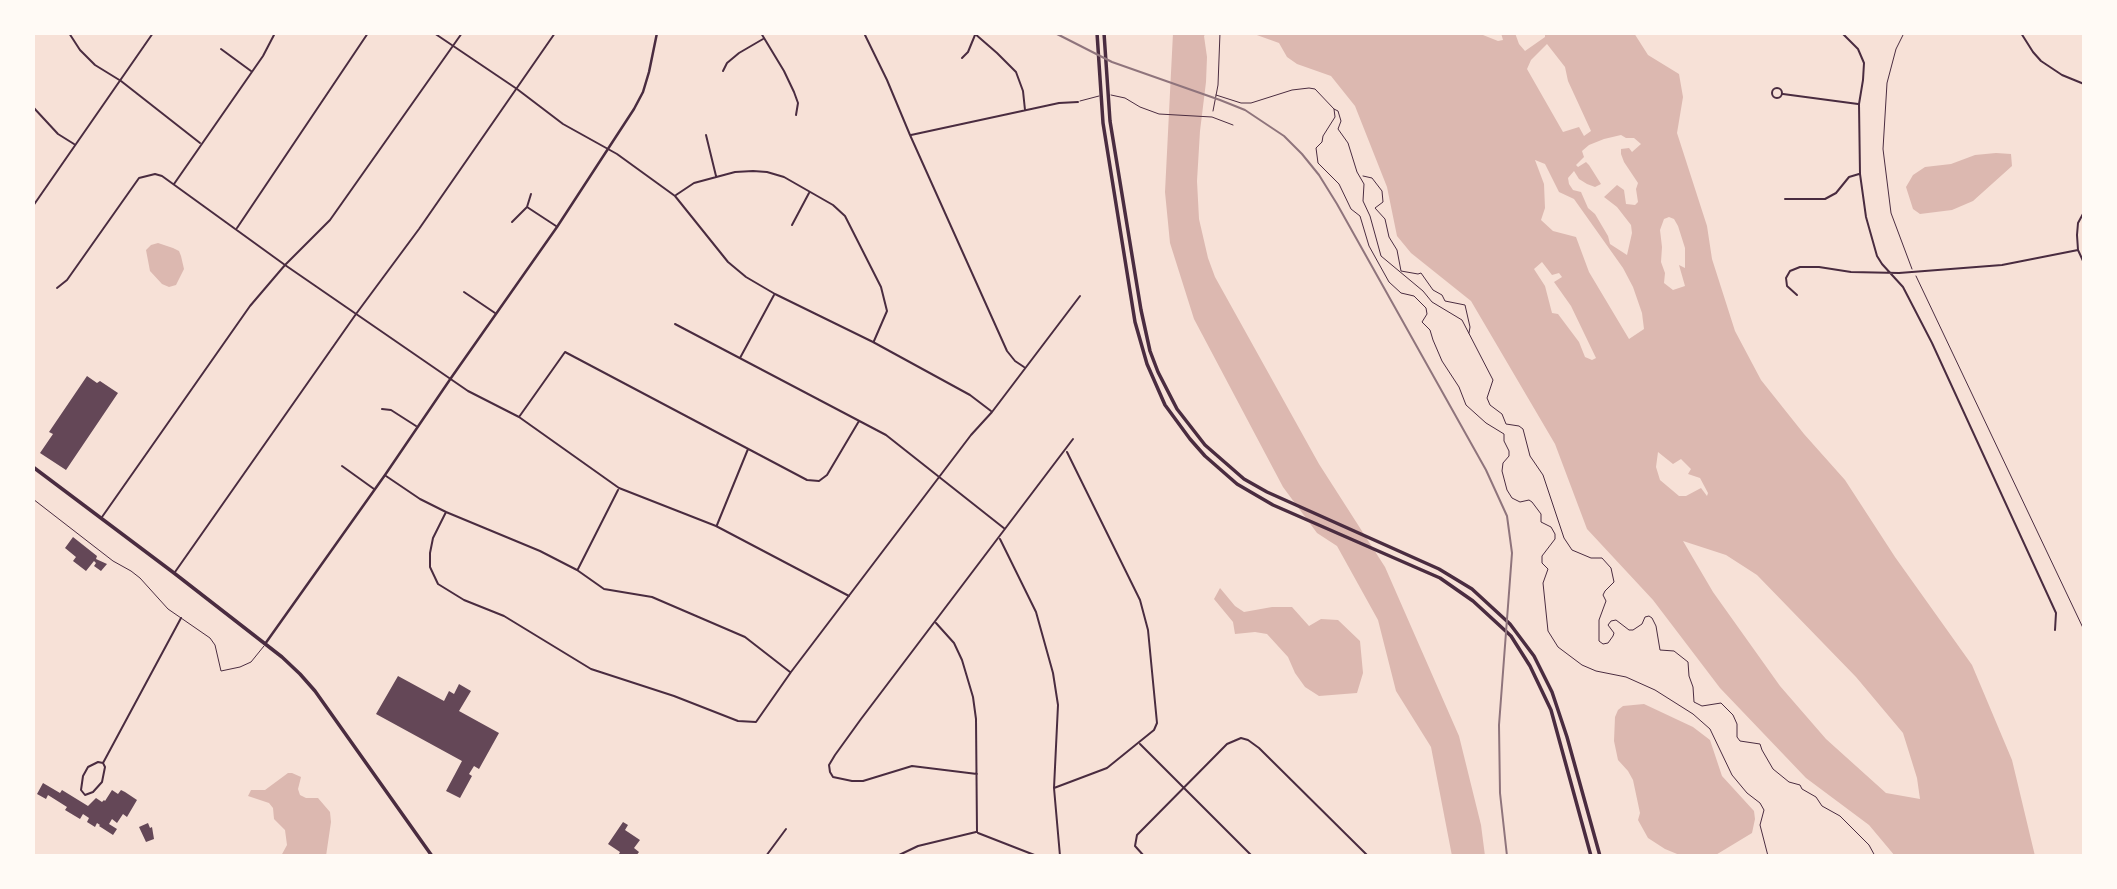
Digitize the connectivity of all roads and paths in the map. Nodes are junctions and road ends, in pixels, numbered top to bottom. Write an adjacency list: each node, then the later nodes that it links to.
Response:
1 (69, 33): 24 (street)
2 (153, 33): 24 (street)
3 (275, 33): 23 (street)
4 (368, 33): 56 (street)
5 (434, 33): 19 (street)
6 (462, 33): 19 (street)
7 (555, 33): 26 (street)
8 (657, 33): 41 (street)
9 (761, 33): 18 (street)
10 (864, 33): 38 (street)
11 (1097, 33): 119 (main road)
12 (1220, 33): 28 (path)
13 (1842, 33): 30 (street)
14 (1904, 33): 60 (path)
15 (2021, 33): 25 (street)
16 (975, 34): 21 (street); 33 (street)
17 (1104, 34): 120 (main road)
18 (764, 38): 22 (street); 34 (street)
19 (453, 46): 26 (street); 59 (street)
20 (221, 49): 23 (street)
21 (962, 58)
22 (723, 71)
23 (252, 72): 39 (street)
24 (121, 81): 39 (street); 40 (street)
25 (2084, 84)
26 (517, 89): 41 (street); 68 (street)
27 (1783, 94): 30 (street)
28 (1216, 95): 32 (path); 35 (path)
29 (1078, 102): 33 (street); 35 (lane)
30 (1859, 104): 42 (street)
31 (33, 107): 40 (street)
32 (1335, 109): 43 (path); 121 (path)
33 (1025, 110): 38 (street)
34 (796, 115)
35 (1212, 117): 36 (lane)
36 (1233, 125)
37 (706, 135): 44 (street)
38 (910, 135): 73 (street)
39 (201, 143): 45 (street)
40 (75, 145): 50 (street)
41 (607, 150): 48 (street); 55 (street)
42 (1860, 174): 49 (street); 61 (street)
43 (1361, 176): 70 (path); 70 (path)
44 (716, 177): 46 (street); 48 (street)
45 (173, 185): 56 (street); 62 (street)
46 (809, 192): 54 (street); 71 (street)
47 (531, 194): 51 (street)
48 (675, 196): 64 (street)
49 (1785, 199)
50 (34, 205)
51 (527, 207): 53 (street); 55 (street)
52 (2084, 212): 57 (street)
53 (512, 222)
54 (792, 225)
55 (557, 226): 67 (street)
56 (237, 229): 59 (street)
57 (2078, 250): 58 (street); 60 (street)
58 (2084, 263)
59 (285, 265): 68 (street); 91 (street)
60 (1913, 271): 61 (street); 101 (path)
61 (1890, 273): 65 (street); 100 (street)
62 (57, 288)
63 (464, 292): 67 (street)
64 (775, 294): 71 (street); 72 (street)
65 (1797, 295)
66 (1080, 296): 73 (street)
67 (496, 313): 74 (street)
68 (356, 314): 74 (street); 96 (street)
69 (675, 324): 72 (street)
70 (1469, 333): 122 (path)
71 (873, 342): 76 (street)
72 (740, 359): 78 (street)
73 (1025, 368): 76 (street)
74 (451, 378): 77 (street); 79 (street)
75 (383, 409): 79 (street)
76 (992, 412): 86 (street)
77 (519, 417): 81 (street); 87 (street)
78 (859, 421): 81 (street); 86 (street)
79 (417, 427): 85 (street)
80 (1073, 439): 82 (street)
81 (748, 448): 92 (street)
82 (1066, 450): 93 (street); 104 (street)
83 (342, 466): 88 (street)
84 (33, 467): 91 (main road)
85 (385, 475): 88 (street); 90 (street)
86 (939, 477): 93 (street); 97 (street)
87 (619, 488): 92 (street); 95 (street)
88 (375, 490): 102 (street)
89 (33, 499): 98 (lane)
90 (446, 512): 95 (street); 103 (street)
91 (102, 518): 96 (main road)
92 (716, 526): 97 (street)
93 (1005, 530): 94 (street)
94 (1000, 538): 99 (street); 107 (street)
95 (577, 570): 103 (street)
96 (174, 573): 102 (main road)
97 (849, 596): 103 (street)
98 (181, 618): 102 (lane); 105 (street)
99 (935, 622): 106 (street); 106 (street)
100 (2055, 630)
101 (2084, 630)
102 (265, 644): 111 (main road)
103 (791, 672)
104 (1139, 744): 107 (street); 108 (street)
105 (103, 763): 105 (street)
106 (977, 774): 110 (street)
107 (1054, 788): 115 (street)
108 (1184, 790): 116 (street); 117 (street); 118 (street)
109 (786, 829): 112 (street)
110 (977, 832): 113 (street); 114 (street)
111 (432, 856)
112 (766, 856)
113 (897, 856)
114 (1037, 856)
115 (1060, 856)
116 (1144, 856)
117 (1252, 856)
118 (1368, 856)
119 (1591, 856)
120 (1600, 856)
121 (1768, 856)
122 (1875, 856)

